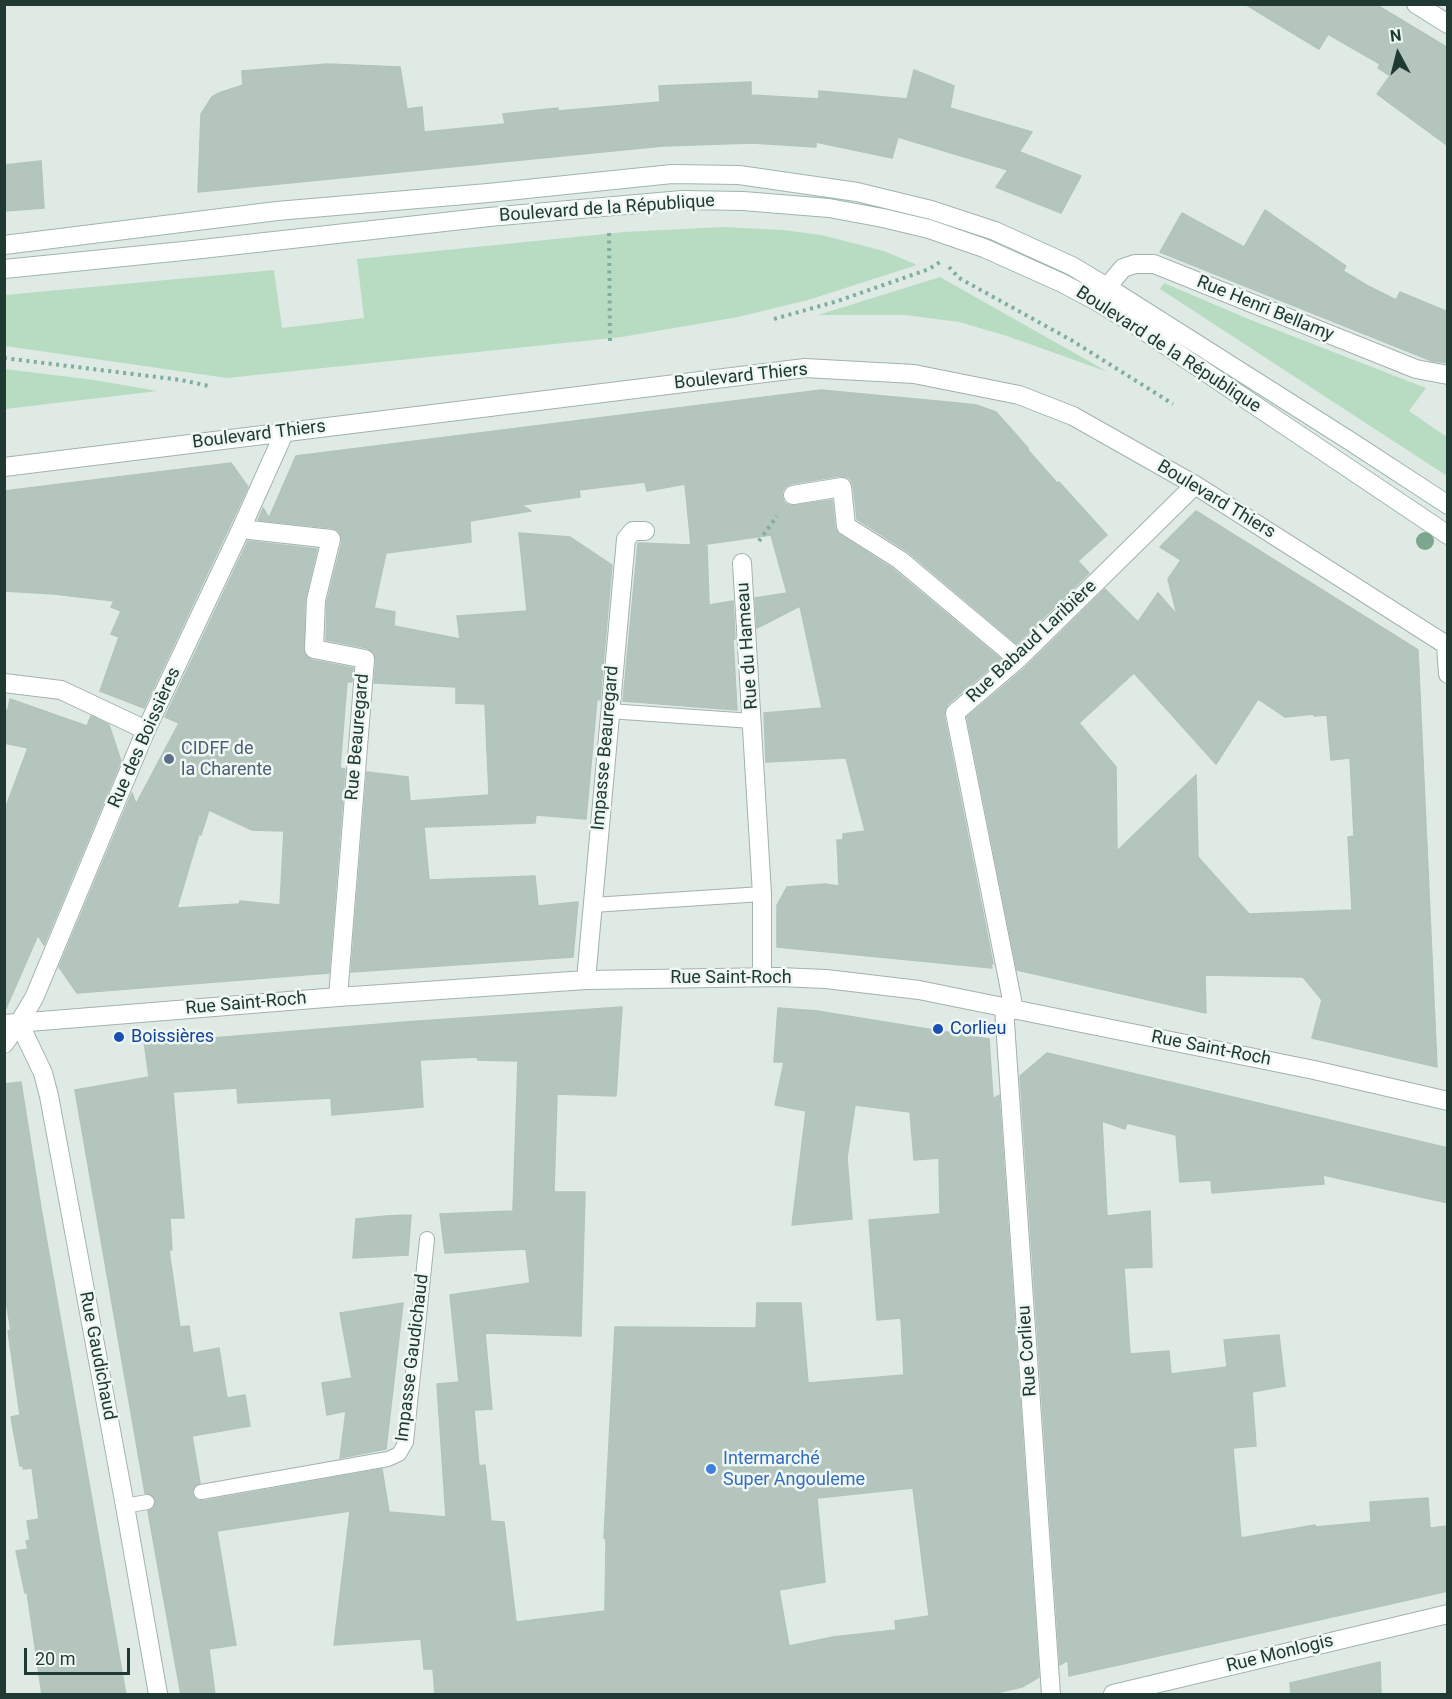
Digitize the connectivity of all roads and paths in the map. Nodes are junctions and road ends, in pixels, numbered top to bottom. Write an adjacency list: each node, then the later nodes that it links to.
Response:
1 (1416, 4): 2 (street)
2 (1448, 24)
3 (609, 206): 5 (street, Boulevard de la République); 6 (street, Boulevard de la République); 8 (path)
4 (4, 245): 6 (street, Boulevard de la République)
5 (4, 269)
6 (1102, 295): 10 (street, Rue Henri Bellamy); 17 (street, Boulevard de la République); 20 (street, Boulevard de la République)
7 (774, 319): 12 (path)
8 (610, 343)
9 (4, 358): 11 (path)
10 (1448, 375)
11 (209, 386)
12 (1173, 404)
13 (285, 431): 14 (street, Boulevard Thiers); 15 (street, Boulevard Thiers); 18 (street, Rue des Boissières)
14 (4, 467)
15 (1195, 484): 22 (street, Boulevard Thiers); 23 (street, Rue Babaud Laribière)
16 (793, 495): 21 (path, Rue du Hameau); 23 (street)
17 (1448, 505)
18 (241, 529): 28 (street, Rue des Boissières); 33 (street, Rue Beauregard)
19 (645, 531): 26 (street, Impasse Beauregard)
20 (1448, 535)
21 (742, 564): 27 (street, Rue du Hameau)
22 (1447, 646): 24 (street)
23 (1018, 659): 34 (street, Rue Babaud Laribière)
24 (1448, 674)
25 (4, 683): 28 (street)
26 (609, 711): 27 (lane); 30 (street, Impasse Beauregard)
27 (752, 721): 29 (street, Rue du Hameau)
28 (146, 730): 35 (street, Rue des Boissières)
29 (762, 894): 30 (lane); 31 (street, Rue du Hameau)
30 (593, 905): 32 (street, Impasse Beauregard)
31 (762, 977): 32 (street, Rue Saint-Roch); 34 (street, Rue Saint-Roch)
32 (586, 980): 33 (street, Rue Saint-Roch)
33 (338, 997): 35 (street, Rue Saint-Roch)
34 (1009, 1009): 37 (street, Rue Saint-Roch); 44 (street, Rue Corlieu)
35 (12, 1024): 36 (street, Rue des Boissières); 41 (street, Rue Gaudichaud)
36 (4, 1044)
37 (1448, 1101)
38 (427, 1239): 39 (lane, Impasse Gaudichaud)
39 (201, 1492)
40 (147, 1502): 41 (lane)
41 (125, 1506): 43 (street, Rue Gaudichaud)
42 (1448, 1614): 45 (street, Rue Monlogis)
43 (158, 1695)
44 (1051, 1695)
45 (1113, 1695)

